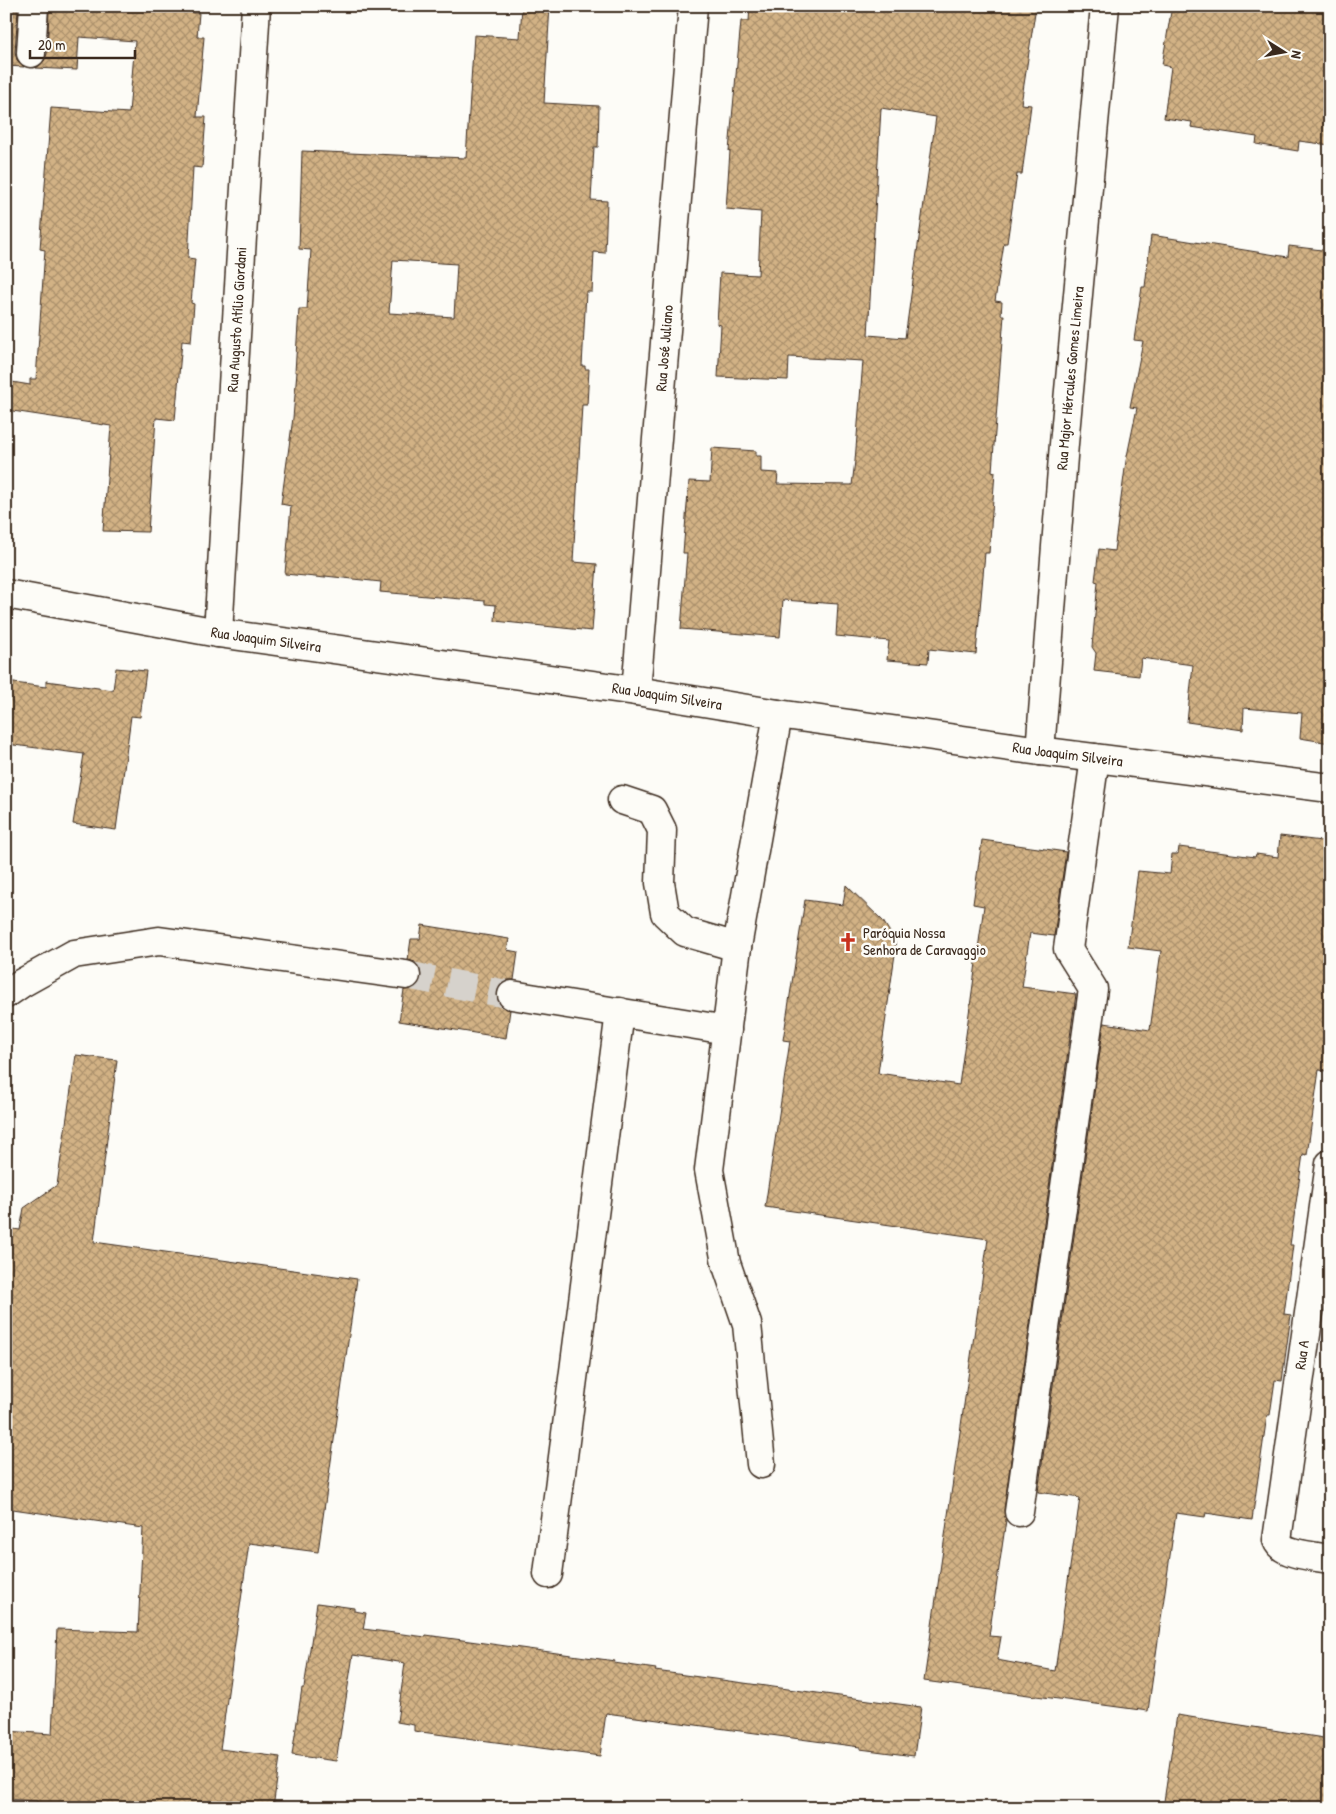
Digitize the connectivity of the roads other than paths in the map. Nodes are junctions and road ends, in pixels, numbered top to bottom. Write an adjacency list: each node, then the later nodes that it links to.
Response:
1 (34, 6): 5 (street)
2 (256, 6): 7 (street, Rua Augusto Atílio Giordani)
3 (693, 6): 8 (street, Rua José Juliano)
4 (1105, 6): 10 (street, Rua Major Hércules Gomes Limeira)
5 (31, 52)
6 (6, 594): 7 (street, Rua Joaquim Silveira)
7 (218, 633): 8 (street, Rua Joaquim Silveira)
8 (636, 692): 9 (street, Rua Joaquim Silveira)
9 (778, 714): 10 (street, Rua Joaquim Silveira); 14 (street)
10 (1040, 752): 11 (street, Rua Joaquim Silveira)
11 (1095, 758): 12 (street, Rua Joaquim Silveira); 22 (street)
12 (1330, 788)
13 (622, 800): 14 (street)
14 (737, 948): 19 (street)
15 (406, 975): 16 (street)
16 (6, 994)
17 (512, 995): 18 (street)
18 (620, 1012): 19 (street); 24 (street)
19 (726, 1030): 21 (street)
20 (1330, 1164): 23 (street, Rua A)
21 (761, 1464)
22 (1019, 1512)
23 (1330, 1559)
24 (548, 1574)

